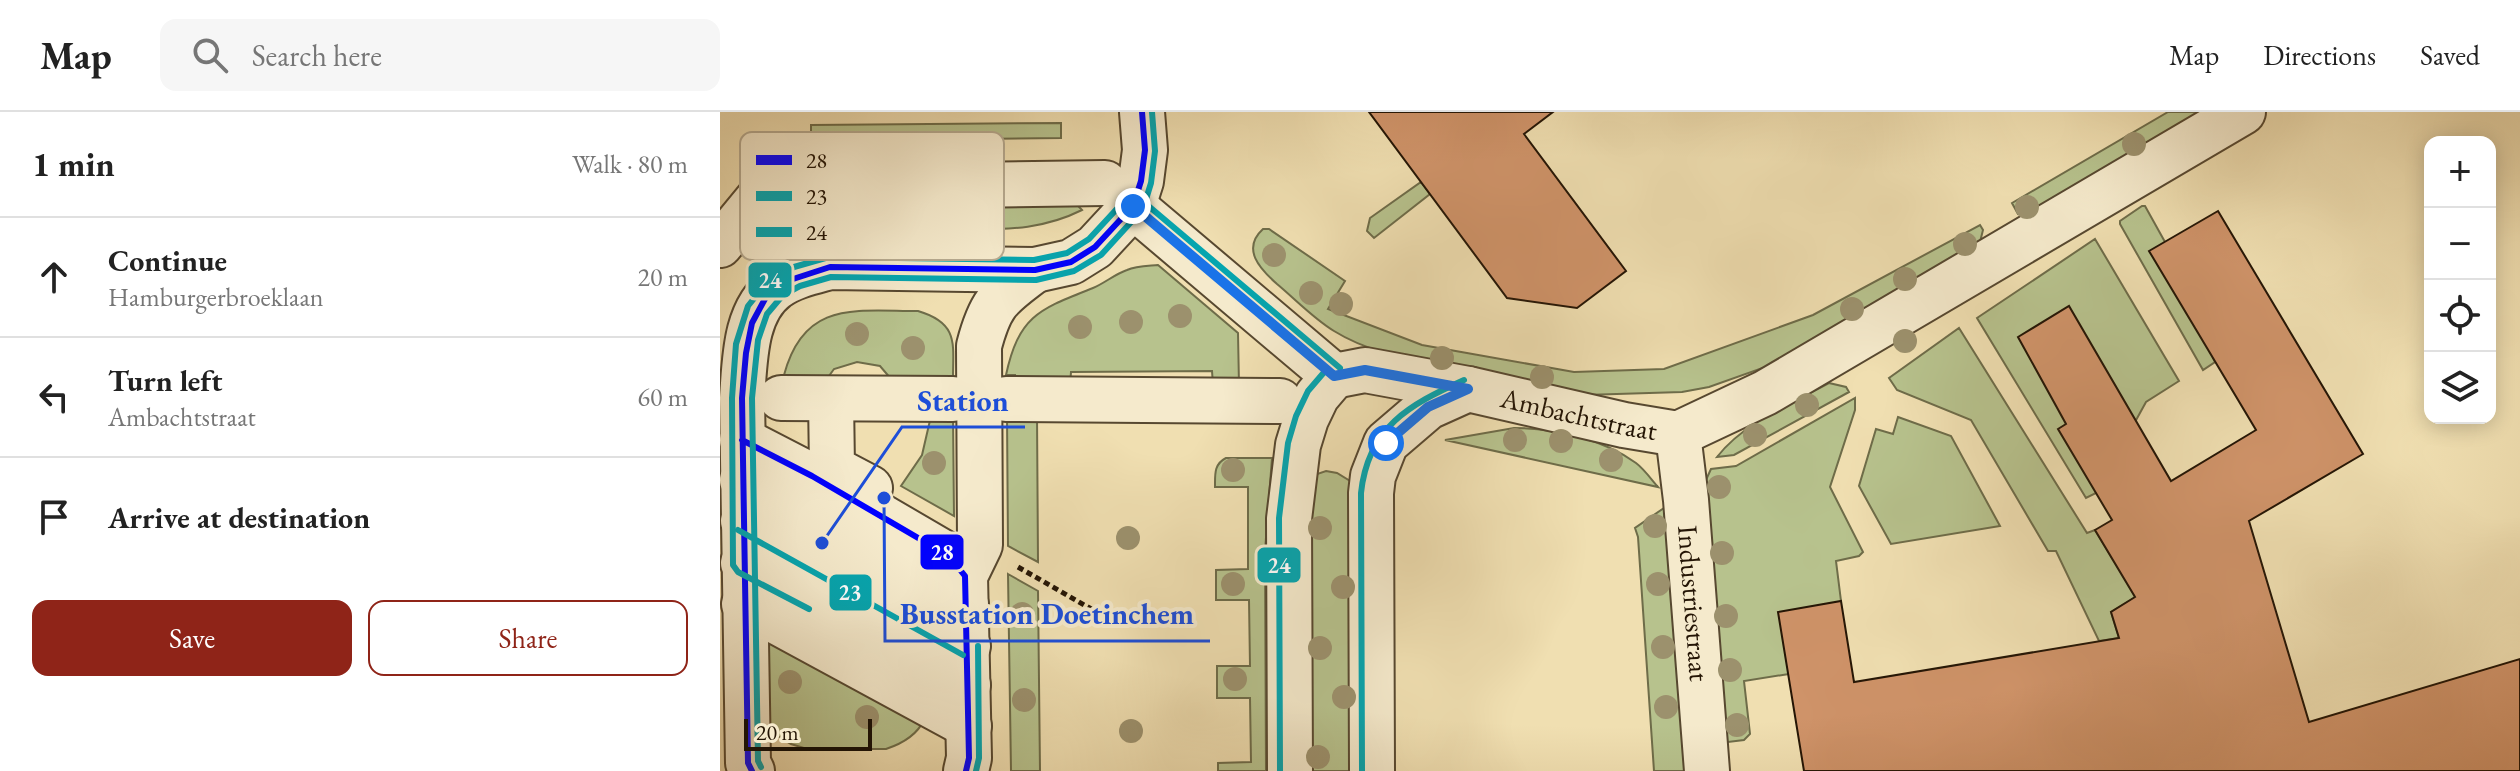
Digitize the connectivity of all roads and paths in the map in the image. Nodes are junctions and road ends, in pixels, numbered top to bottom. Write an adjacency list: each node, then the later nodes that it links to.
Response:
1 (2243, 112): 15 (street, Ambachtstraat)
2 (1143, 124): 4 (street)
3 (1004, 192): 4 (street)
4 (1119, 194): 7 (street); 8 (street)
5 (740, 221): 6 (street)
6 (720, 245)
7 (1035, 270): 16 (street); 18 (street)
8 (1334, 376): 9 (street, Ambachtstraat); 21 (street)
9 (1468, 389): 15 (street, Ambachtstraat); 22 (street)
10 (1258, 395): 14 (street)
11 (781, 398): 12 (street)
12 (831, 399): 13 (street); 18 (street)
13 (953, 399)
14 (1006, 399)
15 (1678, 434): 23 (street, Industriestraat)
16 (743, 522): 18 (street); 18 (street); 19 (street)
17 (1093, 610): 18 (path)
18 (967, 616): 20 (street)
19 (752, 771)
20 (966, 771)
21 (1290, 771)
22 (1372, 771)
23 (1707, 771)

